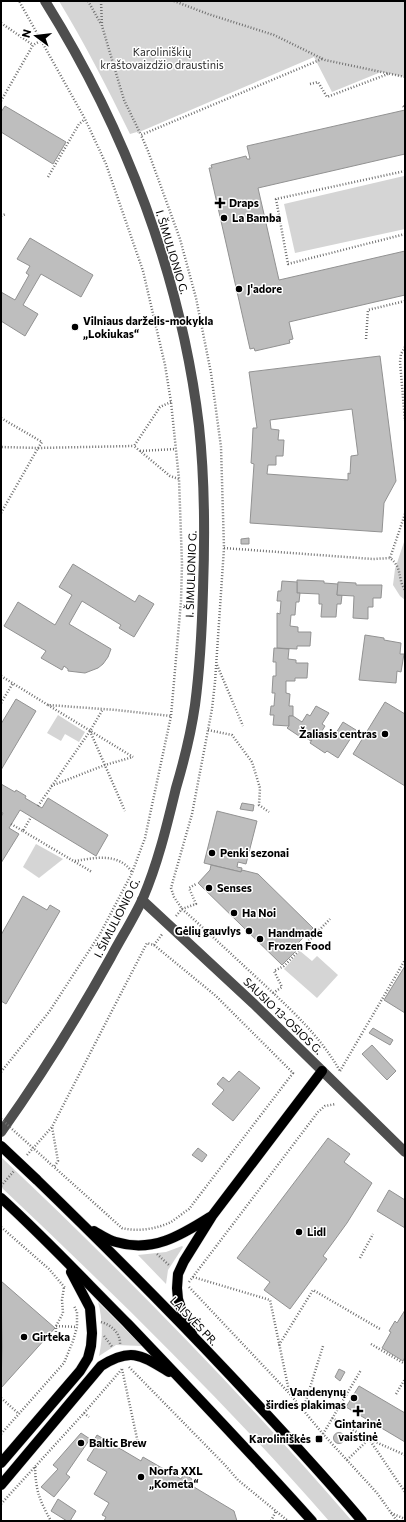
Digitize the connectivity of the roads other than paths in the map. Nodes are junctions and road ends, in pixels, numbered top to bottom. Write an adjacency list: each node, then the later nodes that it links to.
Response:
1 (45, 1): 2 (street, I. ŠIMULIONIO G.)
2 (142, 900): 3 (street, SAUSIO 13-OSIOS G.); 4 (street, I. ŠIMULIONIO G.)
3 (322, 1071): 6 (street, SAUSIO 13-OSIOS G.); 8 (main road)
4 (1, 1132)
5 (1, 1146): 9 (main road, LAISVĖS PR., bridge)
6 (405, 1152)
7 (1, 1198): 10 (main road)
8 (212, 1216): 9 (main road); 11 (main road)
9 (86, 1227): 11 (main road, LAISVĖS PR.)
10 (63, 1258): 12 (main road); 13 (main road)
11 (198, 1342): 16 (main road, LAISVĖS PR.)
12 (180, 1379): 14 (main road); 15 (main road)
13 (1, 1463)
14 (1, 1485)
15 (312, 1521)
16 (362, 1521)

